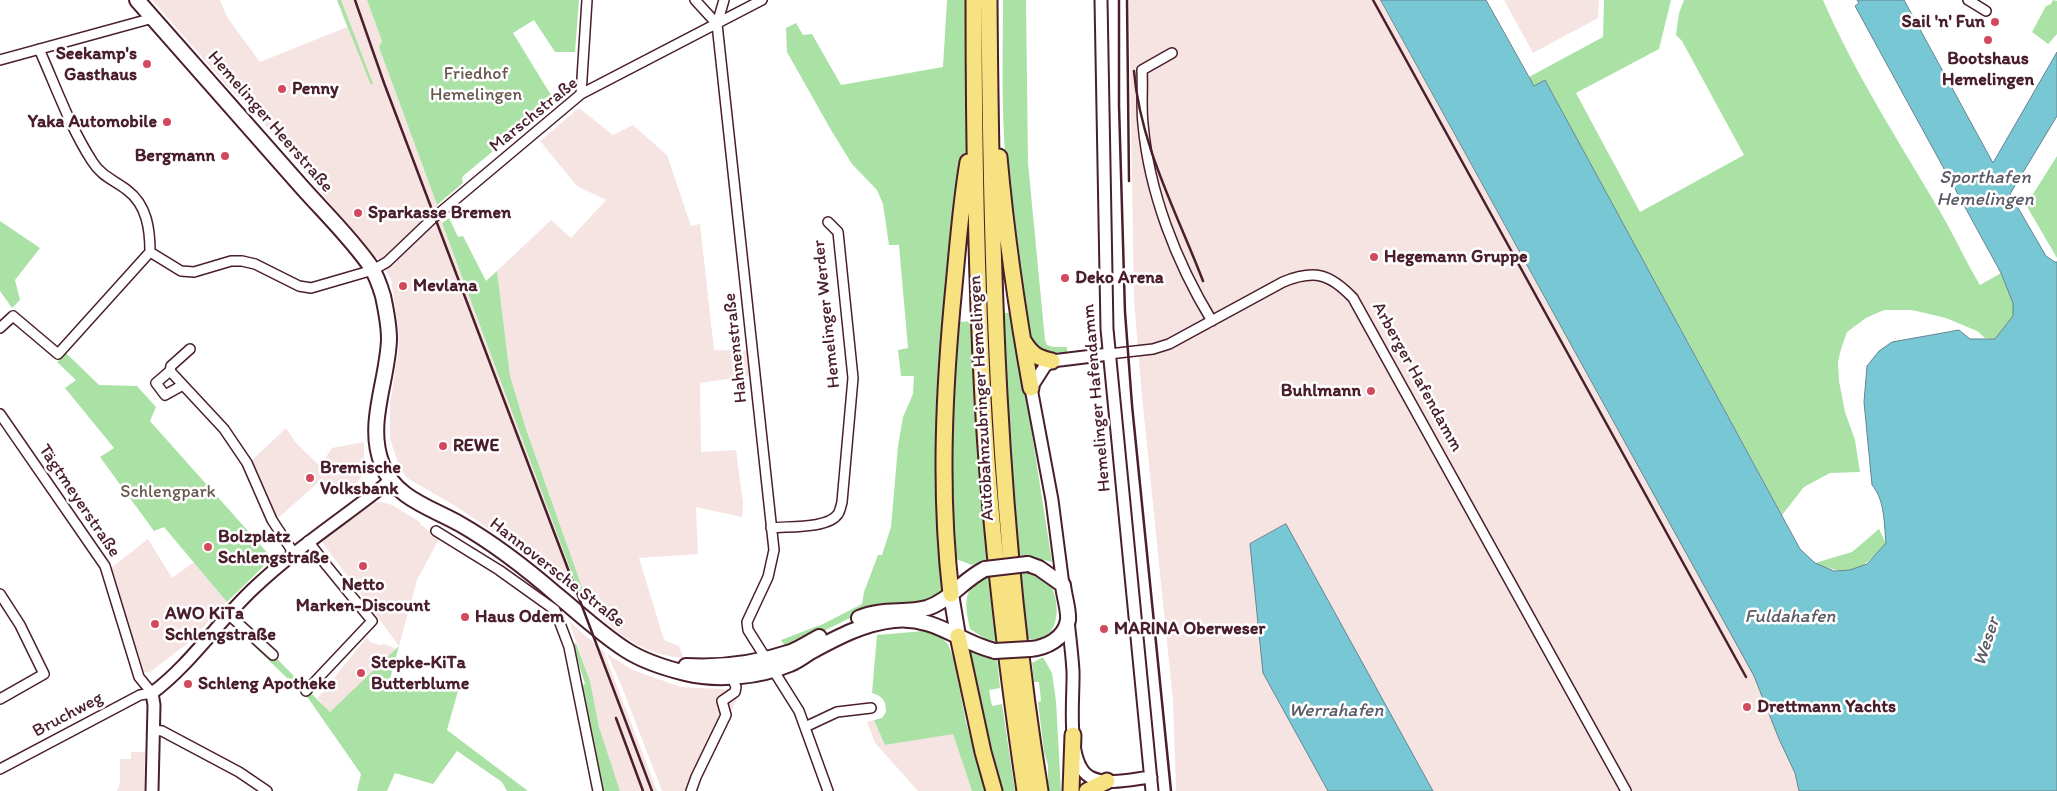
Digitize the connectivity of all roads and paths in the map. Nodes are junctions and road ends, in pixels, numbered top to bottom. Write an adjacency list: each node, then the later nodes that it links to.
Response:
1 (137, 0): 12 (main road, Hemelinger Heerstraße)
2 (587, 0): 17 (street)
3 (695, 0): 13 (street)
4 (724, 0): 13 (street)
5 (762, 0): 13 (street, Marschstraße)
6 (974, 0): 18 (highway, Autobahnzubringer Hemelingen)
7 (989, 0): 64 (highway, Autobahnzubringer Hemelingen)
8 (996, 0): 24 (highway)
9 (1101, 0): 26 (street, Hemelinger Hafendamm)
10 (1968, 0): 11 (street)
11 (1986, 11)
12 (153, 18): 14 (street); 21 (main road, Hemelinger Heerstraße)
13 (717, 24): 17 (street, Marschstraße); 33 (street, Hahnenstraße)
14 (39, 49): 16 (street); 20 (street)
15 (1172, 53): 22 (street)
16 (0, 60)
17 (581, 94): 21 (street, Marschstraße)
18 (974, 128): 39 (highway); 63 (highway, Autobahnzubringer Hemelingen)
19 (828, 222): 33 (street, Hemelinger Werder)
20 (150, 252): 21 (street, Marschstraße); 23 (street)
21 (372, 270): 32 (main road, Hannoversche Straße)
22 (1212, 321): 26 (street, Arberger Hafendamm); 68 (street, Arberger Hafendamm)
23 (0, 328)
24 (1022, 338): 27 (highway); 30 (highway)
25 (190, 349): 28 (street)
26 (1109, 354): 27 (street, Arberger Hafendamm); 55 (street, Hemelinger Hafendamm)
27 (1052, 361): 30 (street)
28 (170, 371): 29 (street); 29 (street)
29 (183, 385): 36 (street)
30 (1031, 388): 37 (street)
31 (0, 414): 48 (street, Tägtmeyerstraße)
32 (391, 480): 35 (street); 45 (main road, Hannoversche Straße)
33 (771, 528): 44 (street, Hahnenstraße)
34 (436, 531): 59 (street)
35 (308, 541): 36 (street); 47 (street)
36 (293, 552): 40 (street)
37 (1063, 585): 39 (main road, bridge); 41 (main road)
38 (0, 594): 49 (street)
39 (951, 594): 42 (main road); 44 (main road)
40 (228, 614): 43 (street); 48 (street)
41 (1068, 620): 42 (main road, bridge); 53 (street)
42 (958, 636): 44 (main road); 62 (highway)
43 (273, 656)
44 (770, 664): 45 (main road, Hannoversche Straße); 46 (main road, Hannoversche Straße); 51 (street)
45 (657, 665): 46 (main road, Hannoversche Straße)
46 (732, 677): 60 (street)
47 (306, 690)
48 (152, 693): 52 (street); 54 (street, Bruchweg)
49 (0, 699)
50 (871, 708): 51 (street)
51 (805, 727): 61 (street)
52 (153, 730): 57 (street); 58 (street)
53 (1073, 735): 56 (street); 65 (highway)
54 (0, 768)
55 (1151, 776): 56 (street); 67 (street, Hemelinger Hafendamm)
56 (1107, 782): 66 (highway)
57 (152, 791)
58 (266, 791)
59 (598, 791)
60 (692, 791)
61 (828, 791)
62 (994, 791)
63 (1024, 791)
64 (1040, 791)
65 (1071, 791)
66 (1087, 791)
67 (1152, 791)
68 (1626, 791)

